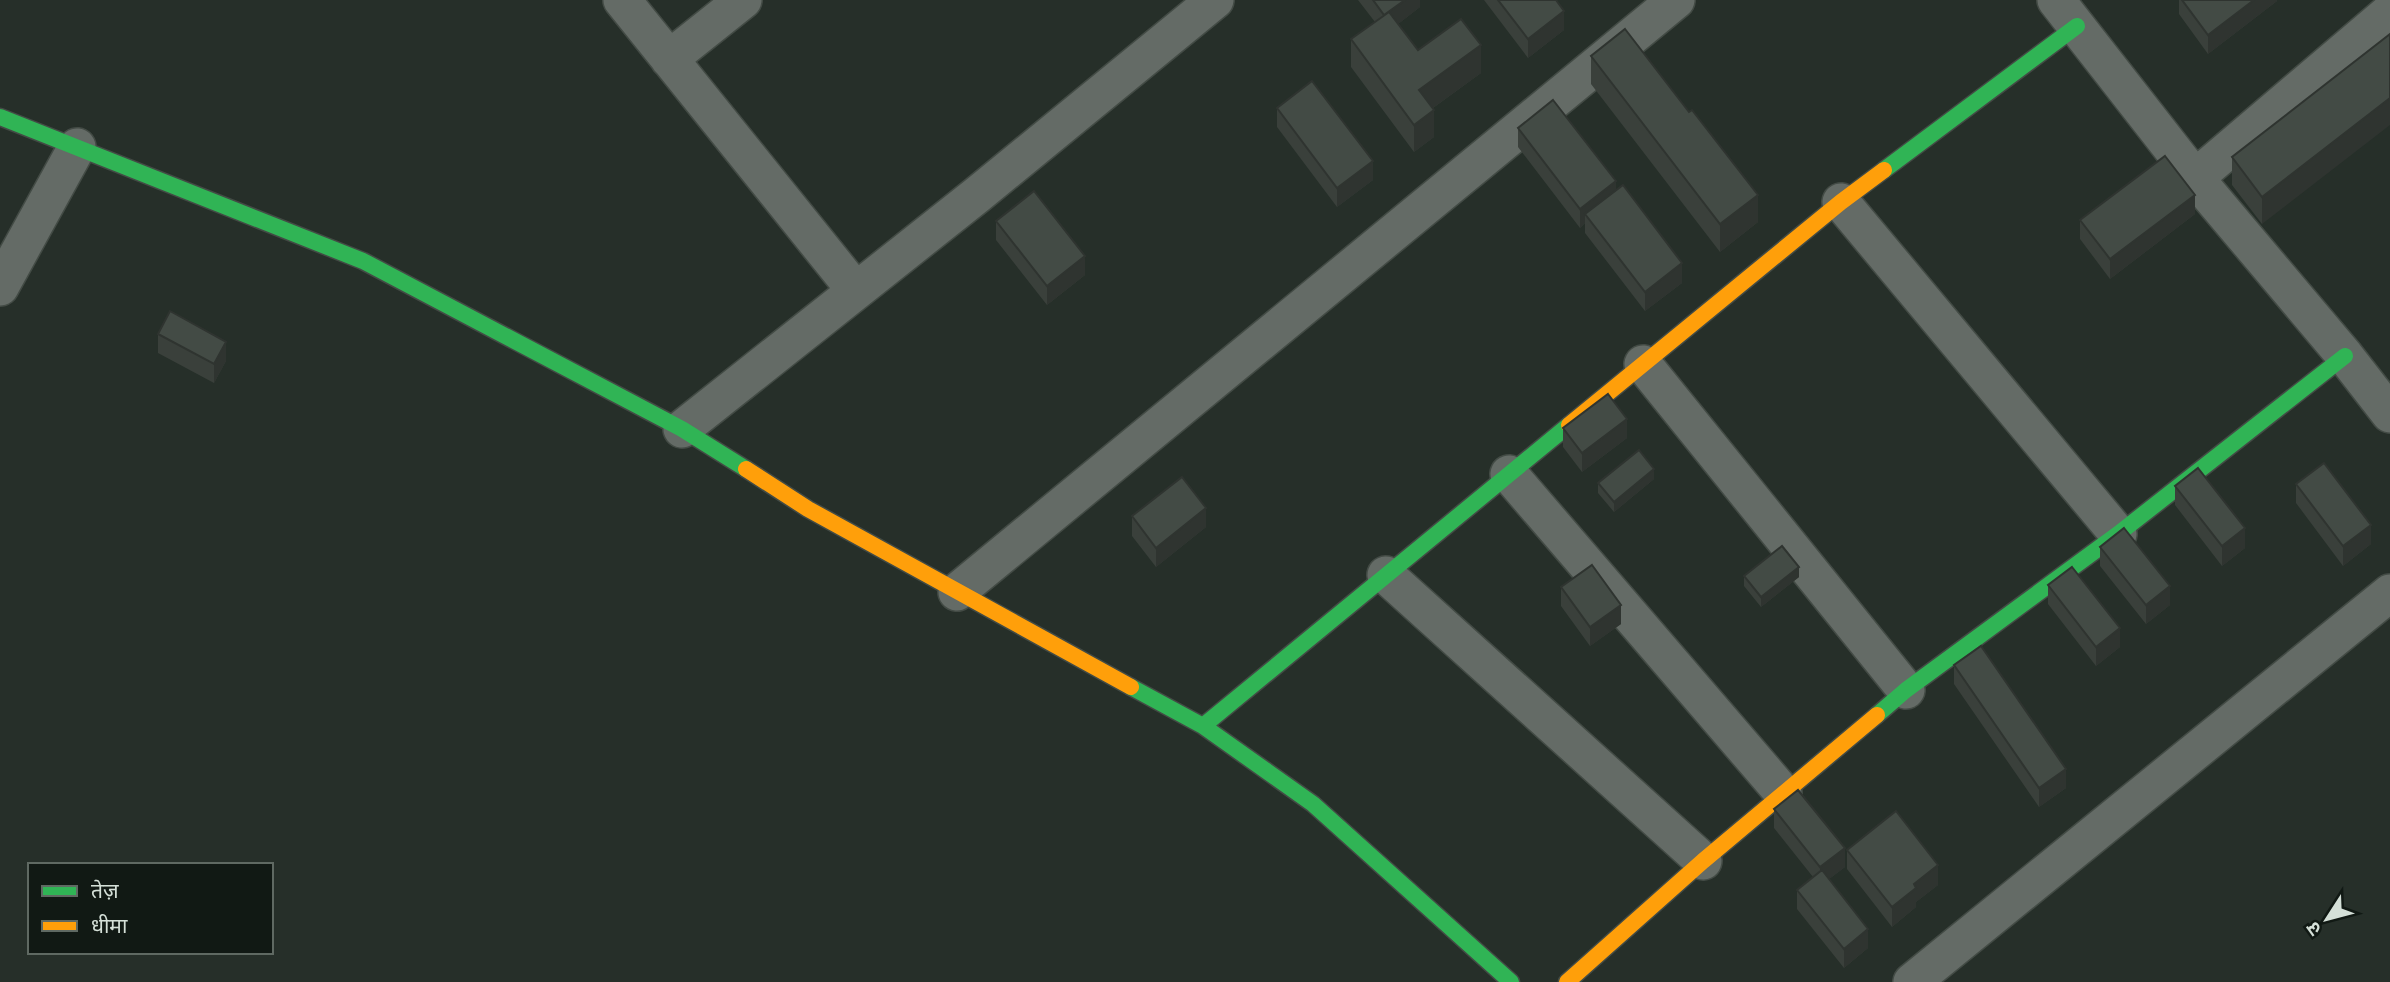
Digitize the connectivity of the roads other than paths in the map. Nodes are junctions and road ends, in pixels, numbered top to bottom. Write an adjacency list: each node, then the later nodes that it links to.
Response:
1 (622, 0): 7 (street)
2 (743, 0): 7 (street)
3 (1215, 0): 13 (street)
4 (1676, 0): 21 (street)
5 (2390, 12): 10 (street)
6 (2066, 13): 10 (street); 11 (street)
7 (669, 59): 13 (street)
8 (0, 117): 9 (street)
9 (77, 147): 12 (street); 17 (street)
10 (2195, 178): 14 (street)
11 (1842, 201): 15 (street); 19 (street)
12 (0, 287)
13 (856, 292): 17 (street)
14 (2345, 356): 16 (street); 19 (street)
15 (1643, 364): 18 (street); 23 (street)
16 (2390, 414)
17 (682, 429): 21 (street)
18 (1509, 474): 20 (street); 25 (street)
19 (2118, 534): 23 (street)
20 (1386, 575): 24 (street); 26 (street)
21 (957, 592): 24 (street)
22 (2390, 593): 29 (street)
23 (1906, 690): 25 (street)
24 (1203, 726): 27 (street)
25 (1783, 793): 26 (street)
26 (1703, 861): 28 (street)
27 (1511, 982)
28 (1567, 982)
29 (1912, 982)

